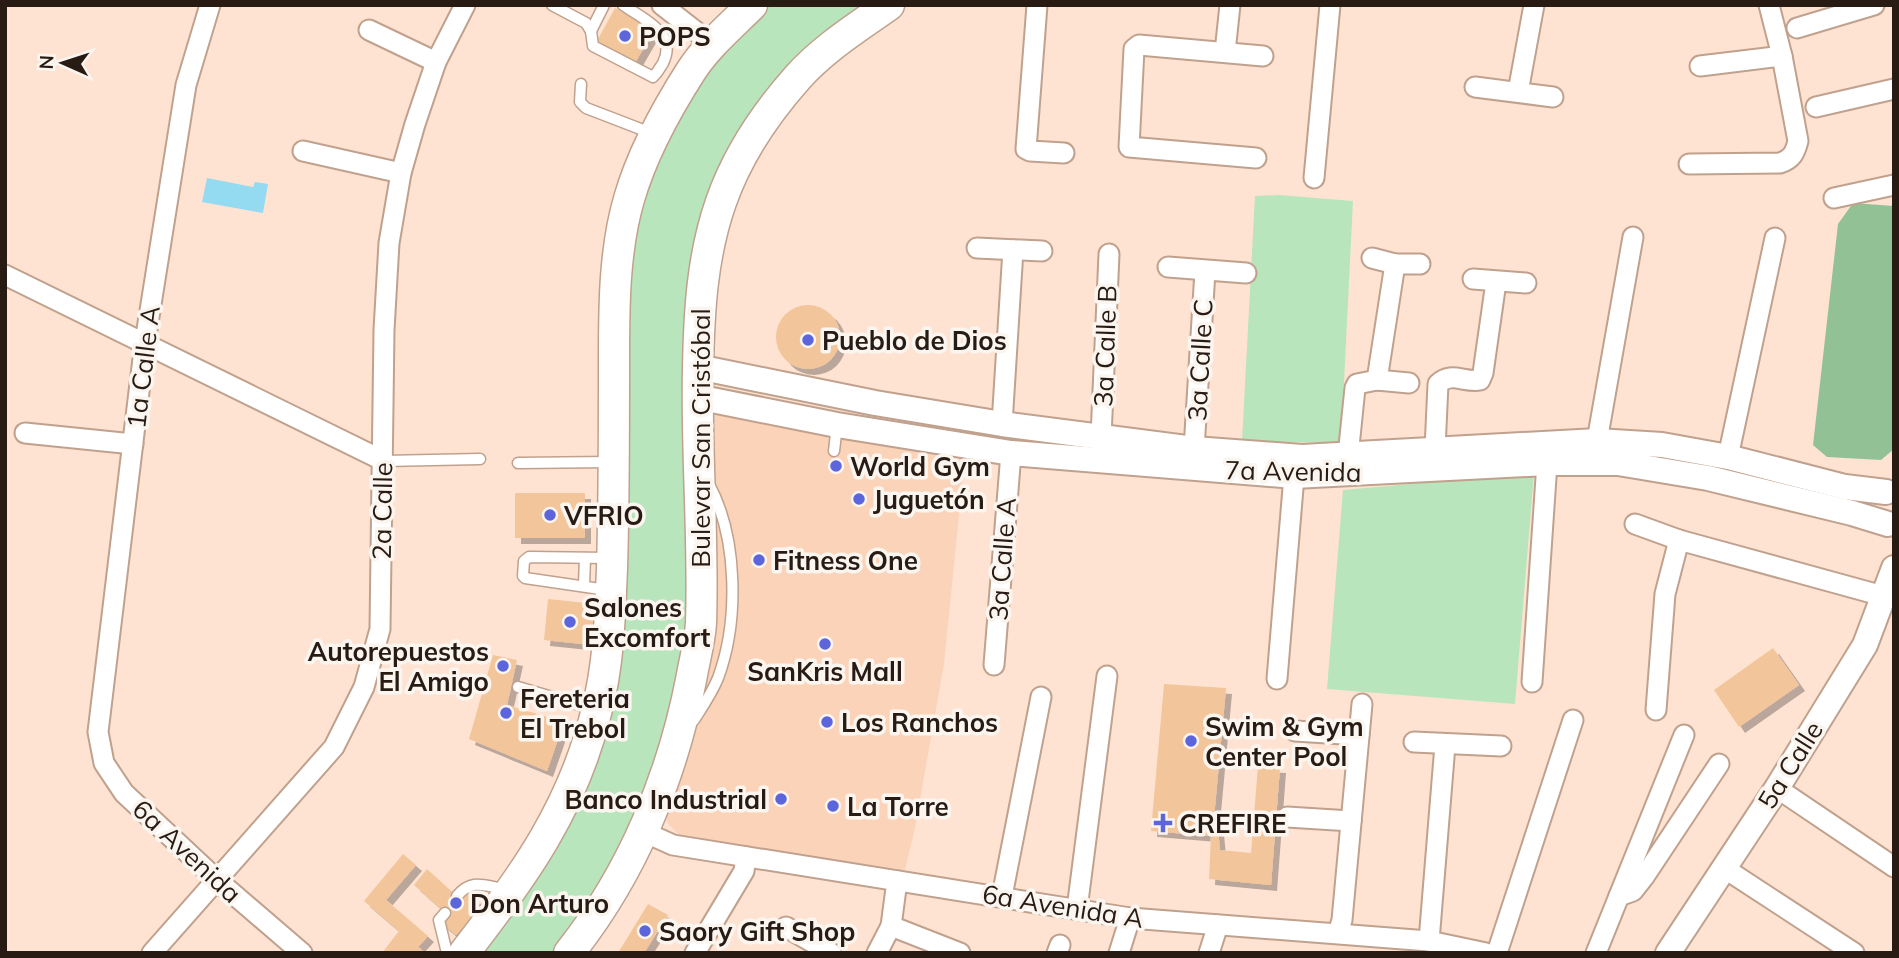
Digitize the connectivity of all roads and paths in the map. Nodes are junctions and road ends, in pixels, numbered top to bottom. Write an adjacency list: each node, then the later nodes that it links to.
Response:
1 (210, 5): 56 (street, 1a Calle A)
2 (465, 5): 22 (street, 2a Calle)
3 (552, 5): 17 (lane)
4 (604, 5): 17 (lane)
5 (623, 5): 24 (lane)
6 (752, 5): 18 (main road)
7 (889, 5): 57 (main road, Bulevar San Cristóbal)
8 (1037, 5): 33 (street)
9 (1230, 5): 19 (street)
10 (1330, 5): 37 (street)
11 (1534, 5): 28 (street)
12 (1769, 5): 20 (street)
13 (1874, 5): 15 (street)
14 (664, 6): 18 (street)
15 (1797, 28)
16 (369, 30): 22 (street)
17 (591, 30): 24 (lane)
18 (712, 44): 24 (main road)
19 (1224, 51): 21 (street); 34 (street)
20 (1782, 55): 23 (street); 35 (street)
21 (1263, 56)
22 (436, 62): 36 (street, 2a Calle)
23 (1700, 66)
24 (672, 73): 31 (main road)
25 (581, 84): 31 (lane)
26 (1475, 87): 28 (street)
27 (1894, 89): 30 (street)
28 (1518, 92): 29 (street)
29 (1553, 97)
30 (1816, 107)
31 (654, 135): 77 (main road)
32 (303, 151): 36 (street)
33 (1064, 153)
34 (1256, 158)
35 (1689, 164)
36 (401, 173): 76 (street, 2a Calle)
37 (1314, 178)
38 (1894, 185): 39 (street)
39 (1834, 198)
40 (1633, 237): 67 (street)
41 (1775, 239): 74 (street)
42 (977, 248): 43 (street)
43 (1013, 250): 44 (street); 62 (street)
44 (1042, 251)
45 (1109, 254): 66 (street, 3a Calle B)
46 (1372, 258): 47 (street)
47 (1395, 264): 48 (street); 58 (street)
48 (1420, 264)
49 (1168, 267): 50 (street)
50 (1205, 271): 51 (street); 69 (street, 3a Calle C)
51 (1246, 273)
52 (5, 275): 56 (street)
53 (1473, 279): 54 (street)
54 (1496, 282): 55 (street); 70 (street)
55 (1526, 283)
56 (145, 342): 68 (street, 1a Calle A); 76 (street)
57 (698, 367): 60 (main road, Bulevar San Cristóbal); 61 (street, 7a Avenida)
58 (1377, 380): 59 (street); 73 (street)
59 (1409, 383)
60 (697, 397): 63 (street, 7a Avenida); 109 (main road, Bulevar San Cristóbal)
61 (875, 403): 62 (street, 7a Avenida); 64 (street)
62 (1002, 424): 66 (street, 7a Avenida)
63 (836, 425): 64 (street, 7a Avenida); 71 (lane)
64 (871, 430): 72 (street, 7a Avenida)
65 (26, 433): 68 (street)
66 (1101, 437): 69 (street, 7a Avenida)
67 (1597, 441): 70 (street, 7a Avenida); 74 (street, 7a Avenida)
68 (133, 444): 99 (street, 1a Calle A)
69 (1194, 449): 73 (street, 7a Avenida)
70 (1435, 449): 73 (street, 7a Avenida)
71 (834, 451)
72 (1011, 453): 80 (street, 7a Avenida); 88 (street, 3a Calle A)
73 (1348, 456)
74 (1728, 457): 81 (street, 7a Avenida)
75 (480, 459): 76 (lane)
76 (384, 461): 113 (street, 2a Calle)
77 (613, 462): 78 (lane); 85 (main road)
78 (518, 463)
79 (1548, 463): 80 (street, 7a Avenida); 83 (street, 7a Avenida); 91 (street)
80 (1294, 476): 90 (street)
81 (1890, 489): 83 (street)
82 (1635, 524): 84 (street)
83 (1891, 525)
84 (1679, 540): 86 (street); 96 (street)
85 (598, 558): 87 (main road); 87 (lane)
86 (1890, 580): 106 (street, 5a Calle)
87 (597, 588): 95 (main road)
88 (994, 665)
89 (1107, 676): 119 (street)
90 (1277, 680)
91 (1532, 682)
92 (518, 687): 95 (lane)
93 (1041, 697): 118 (street)
94 (1362, 704): 100 (street)
95 (597, 710): 115 (main road)
96 (1656, 710)
97 (1573, 720): 139 (street)
98 (1294, 731): 100 (street)
99 (98, 732): 113 (street, 6a Avenida)
100 (1359, 735): 108 (street)
101 (1684, 735): 116 (street)
102 (1415, 742): 103 (street)
103 (1445, 745): 104 (street); 126 (street)
104 (1501, 746)
105 (1719, 764): 116 (street)
106 (1777, 788): 111 (street, 5a Calle); 112 (street)
107 (1287, 817): 108 (street)
108 (1351, 821): 125 (street)
109 (644, 832): 110 (street, 6a Avenida A); 131 (main road, Bulevar San Cristóbal)
110 (746, 857): 114 (street, 6a Avenida A); 132 (street)
111 (1724, 867): 141 (street, 5a Calle); 142 (street)
112 (1894, 867)
113 (217, 880): 127 (street, 2a Calle); 128 (street, 6a Avenida)
114 (897, 881): 118 (street, 6a Avenida A); 123 (street)
115 (513, 890): 117 (lane); 130 (main road)
116 (1619, 895): 140 (street)
117 (457, 896)
118 (1002, 896): 119 (street, 6a Avenida A)
119 (1077, 909): 121 (street, 6a Avenida A)
120 (444, 913): 129 (lane)
121 (1130, 918): 122 (street, 6a Avenida A); 136 (street)
122 (1218, 925): 125 (street, 6a Avenida A); 137 (street)
123 (891, 926): 134 (street); 135 (street)
124 (786, 927): 133 (street)
125 (1338, 933): 126 (street, 6a Avenida A)
126 (1429, 941): 138 (street, 6a Avenida A)
127 (152, 953)
128 (302, 953)
129 (447, 953)
130 (464, 953)
131 (569, 953)
132 (695, 953)
133 (831, 953)
134 (877, 953)
135 (960, 953)
136 (1119, 953)
137 (1209, 953)
138 (1486, 953)
139 (1497, 953)
140 (1596, 953)
141 (1668, 953)
142 (1854, 953)

